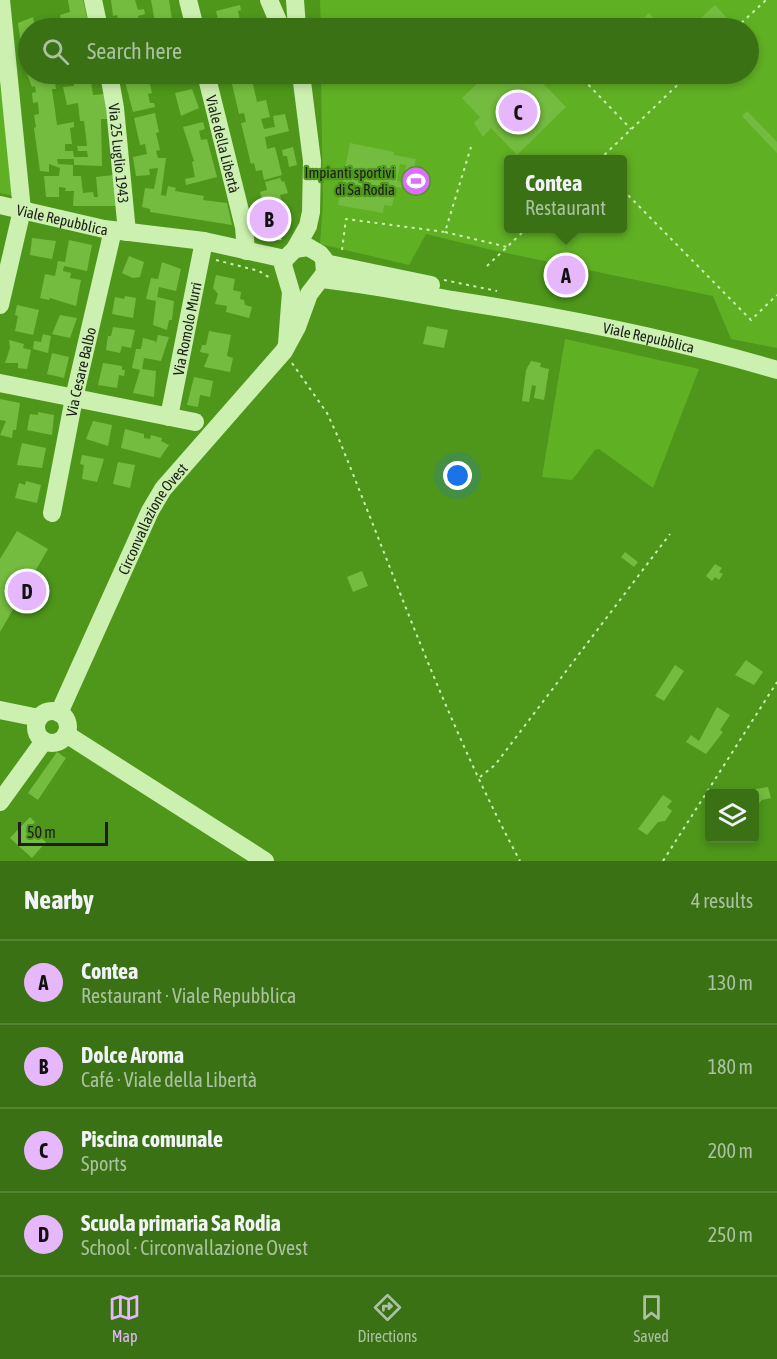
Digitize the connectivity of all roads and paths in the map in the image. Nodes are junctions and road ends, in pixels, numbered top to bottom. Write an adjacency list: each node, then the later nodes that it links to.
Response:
1 (1, 0): 22 (street)
2 (93, 0): 7 (street)
3 (188, 0): 8 (street)
4 (269, 0): 9 (street)
5 (295, 0): 10 (street)
6 (766, 0): 11 (path)
7 (97, 18)
8 (192, 18)
9 (276, 18)
10 (296, 18)
11 (747, 18)
12 (111, 84): 24 (street, Via 25 Luglio 1943)
13 (208, 84): 29 (street, Viale della Libertà)
14 (302, 84): 23 (street)
15 (588, 84): 17 (path)
16 (678, 84): 17 (path)
17 (631, 129): 19 (path)
18 (471, 147): 25 (path)
19 (603, 155)
20 (627, 194): 34 (path)
21 (0, 206): 22 (street, Viale Repubblica)
22 (22, 210): 24 (street, Viale Repubblica); 35 (street)
23 (308, 226): 30 (street); 32 (street)
24 (120, 232): 28 (street, Viale Repubblica); 39 (street, Via Cesare Balbo)
25 (445, 232): 27 (path); 32 (path)
26 (521, 233): 27 (path)
27 (507, 247): 31 (path)
28 (203, 250): 29 (street, Viale Repubblica); 33 (path); 33 (street, Viale Repubblica); 40 (street, Via Romolo Murri)
29 (246, 251): 30 (street, Viale Repubblica)
30 (290, 254): 32 (street, Viale Repubblica); 33 (street)
31 (487, 266)
32 (325, 268): 33 (street, Viale Repubblica); 36 (street, Circonvallazione Ovest); 37 (street, Viale Repubblica)
33 (280, 279): 36 (street)
34 (777, 296)
35 (0, 305)
36 (286, 348): 46 (street, Circonvallazione Ovest); 50 (path)
37 (777, 370)
38 (0, 382): 39 (street)
39 (74, 398): 40 (street); 42 (street, Via Cesare Balbo)
40 (169, 417): 41 (street)
41 (195, 422)
42 (52, 513)
43 (670, 534): 50 (path)
44 (777, 682): 54 (path)
45 (0, 710): 47 (street)
46 (59, 713): 47 (street); 48 (street)
47 (39, 718): 49 (street)
48 (66, 734): 49 (street); 52 (street)
49 (44, 741): 51 (street)
50 (480, 777): 53 (path)
51 (0, 802)
52 (265, 861)
53 (520, 861)
54 (663, 861)

